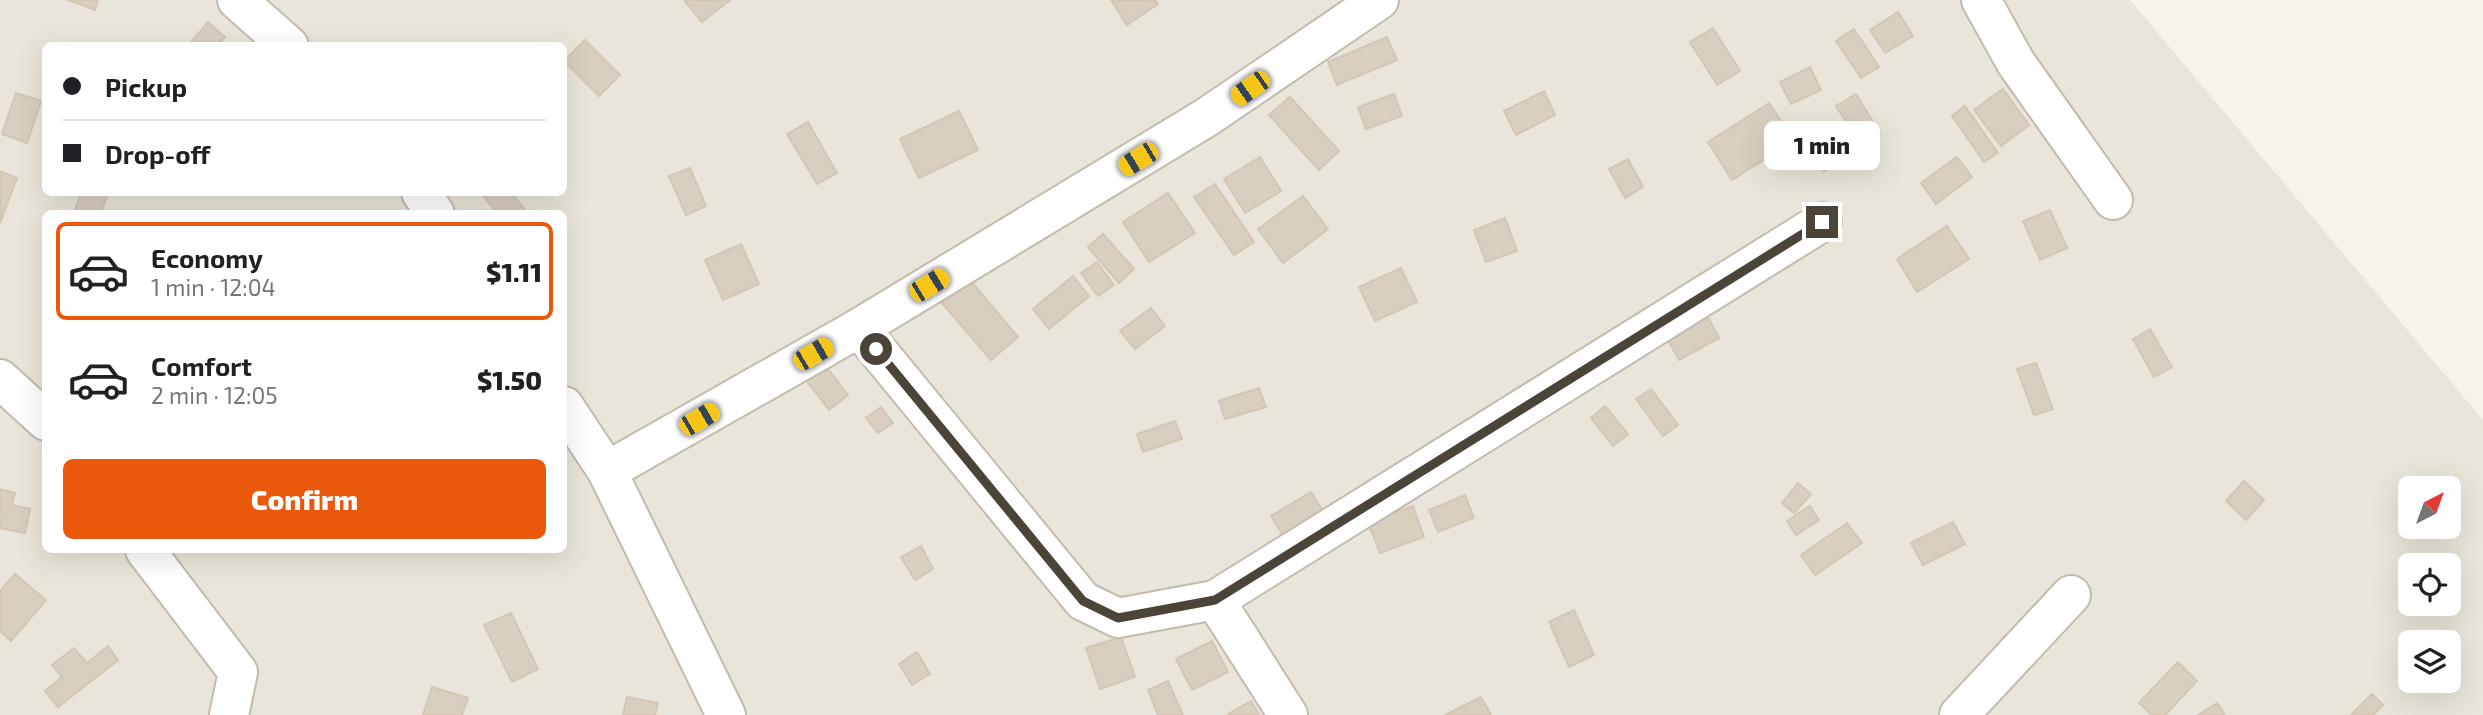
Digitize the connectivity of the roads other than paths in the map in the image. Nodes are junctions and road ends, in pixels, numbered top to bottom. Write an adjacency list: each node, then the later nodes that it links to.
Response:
1 (237, 0): 4 (street)
2 (1378, 0): 7 (street)
3 (1981, 0): 5 (street)
4 (284, 42)
5 (2113, 200)
6 (1822, 222): 14 (street)
7 (859, 328): 11 (street); 14 (street)
8 (0, 379): 10 (street)
9 (567, 411): 11 (street)
10 (42, 417)
11 (607, 471): 16 (street)
12 (147, 553): 15 (street)
13 (2071, 596): 18 (street)
14 (1215, 600): 17 (street)
15 (229, 715)
16 (726, 715)
17 (1288, 715)
18 (1959, 715)

